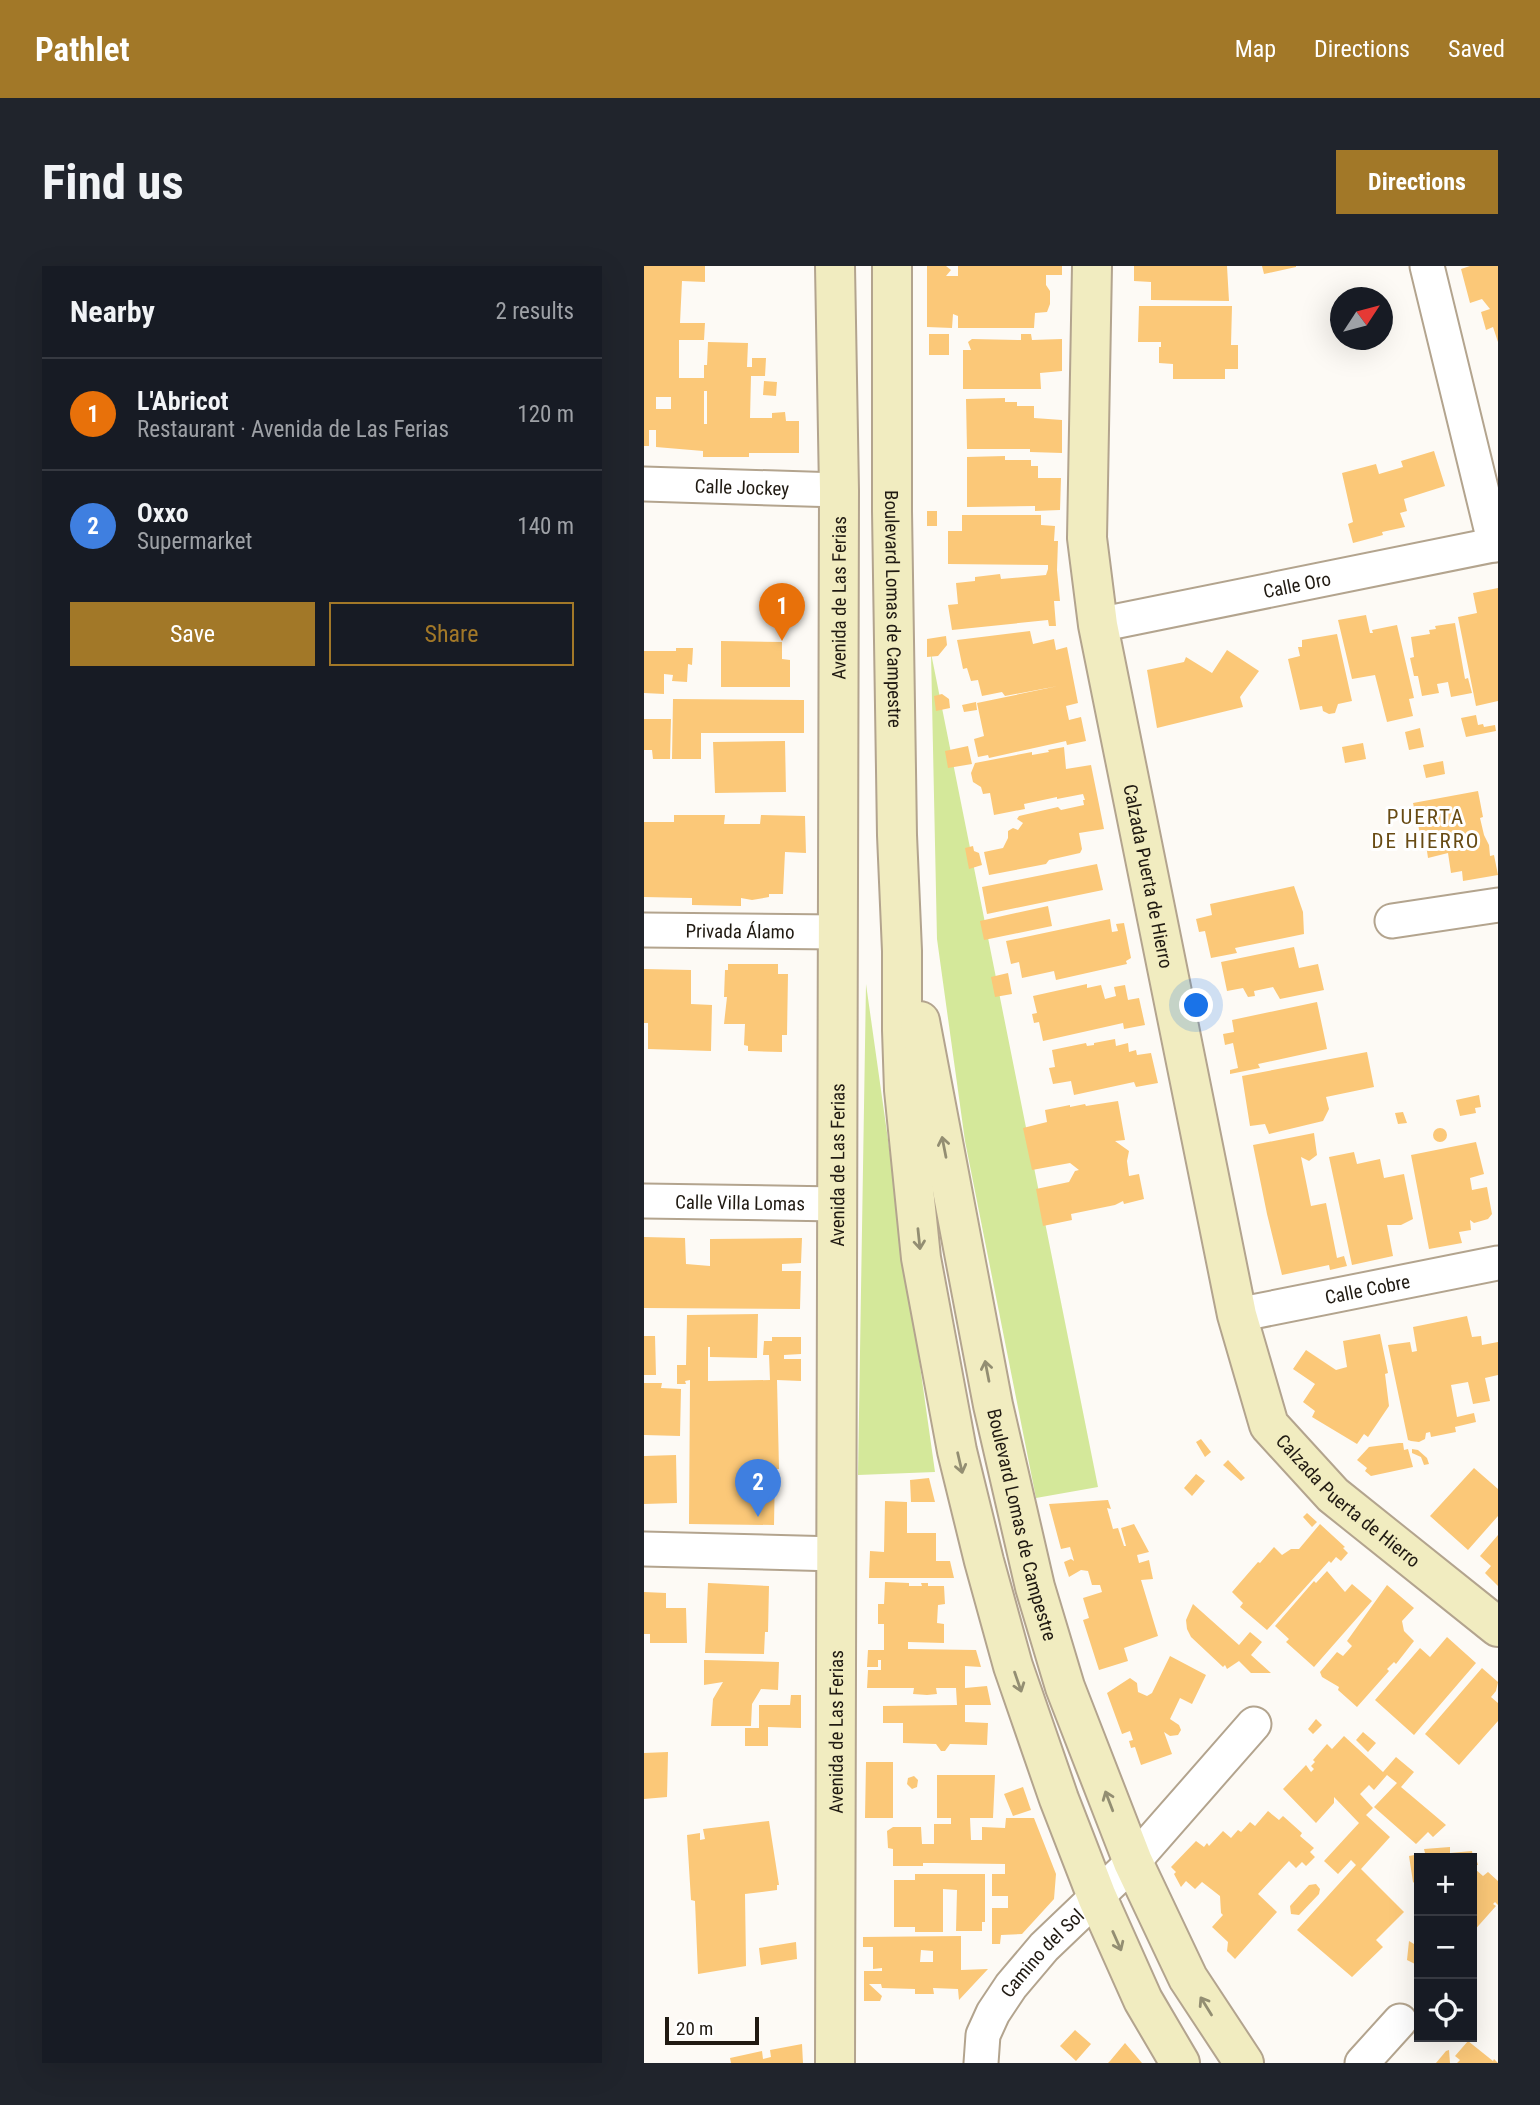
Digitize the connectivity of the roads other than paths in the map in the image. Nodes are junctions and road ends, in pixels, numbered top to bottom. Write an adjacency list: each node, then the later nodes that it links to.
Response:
1 (835, 266): 6 (main road, Avenida de Las Ferias)
2 (892, 266): 13 (main road, Boulevard Lomas de Campestre)
3 (1092, 266): 8 (main road, Calzada Puerta de Hierro)
4 (1427, 266): 7 (street)
5 (644, 484): 6 (street, Calle Jockey)
6 (839, 490): 12 (main road, Avenida de Las Ferias)
7 (1496, 545): 8 (street, Calle Oro)
8 (1098, 625): 17 (main road, Calzada Puerta de Hierro)
9 (1498, 905): 10 (street)
10 (1392, 921)
11 (644, 930): 12 (street, Privada Álamo)
12 (838, 932): 15 (main road, Avenida de Las Ferias)
13 (902, 951): 22 (main road, Boulevard Lomas de Campestre, one-way to 13); 23 (main road, Boulevard Lomas de Campestre, one-way to 23)
14 (644, 1201): 15 (street, Calle Villa Lomas)
15 (838, 1204): 19 (main road, Avenida de Las Ferias)
16 (1498, 1263): 17 (street, Calle Cobre)
17 (1237, 1315): 20 (main road, Calzada Puerta de Hierro)
18 (644, 1549): 19 (street)
19 (837, 1554): 25 (main road, Avenida de Las Ferias)
20 (1498, 1627)
21 (1254, 1724): 22 (street, Camino del Sol)
22 (1133, 1862): 23 (street, Camino del Sol); 28 (main road, Boulevard Lomas de Campestre, one-way to 22)
23 (1097, 1897): 26 (street, Camino del Sol); 27 (main road, Boulevard Lomas de Campestre, one-way to 27)
24 (1400, 2021): 29 (street)
25 (835, 2063)
26 (981, 2063)
27 (1180, 2063)
28 (1244, 2063)
29 (1362, 2063)

